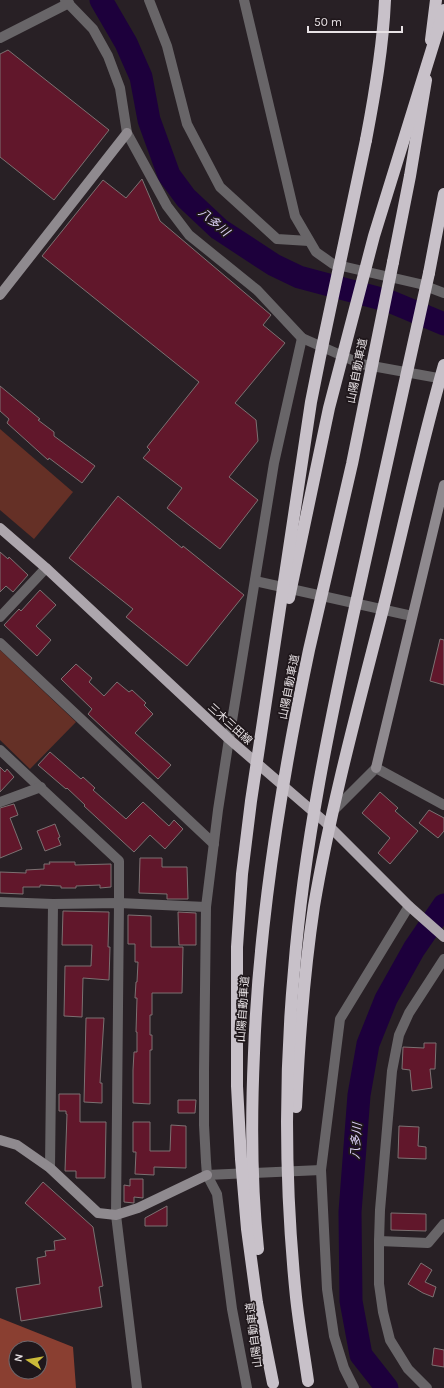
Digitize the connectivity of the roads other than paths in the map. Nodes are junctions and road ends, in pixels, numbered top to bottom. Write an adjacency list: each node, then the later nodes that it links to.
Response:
1 (149, 0): 10 (street)
2 (244, 0): 10 (street)
3 (385, 0): 23 (highway, bridge)
4 (436, 0): 47 (highway, 山陽自動車道, bridge)
5 (67, 1): 7 (street); 8 (street)
6 (444, 10): 23 (highway, bridge)
7 (0, 38)
8 (127, 133): 12 (street); 13 (street)
9 (444, 194): 46 (highway, bridge)
10 (310, 241): 11 (street)
11 (444, 293)
12 (0, 295)
13 (302, 338): 15 (street); 19 (street)
14 (444, 365): 46 (highway, bridge)
15 (444, 379)
16 (444, 485): 20 (street)
17 (0, 528): 18 (main road, 三木三田線)
18 (46, 568): 21 (street); 24 (main road, 三木三田線)
19 (255, 581): 20 (street); 24 (street)
20 (412, 616): 26 (street)
21 (0, 617)
22 (0, 643): 31 (street)
23 (264, 720): 47 (highway, bridge)
24 (229, 739): 30 (main road, 三木三田線); 31 (street)
25 (0, 750): 27 (street)
26 (376, 768): 29 (street); 30 (street)
27 (41, 787): 28 (street); 33 (street)
28 (0, 802)
29 (444, 805)
30 (324, 821): 36 (main road, 三木三田線)
31 (214, 844): 35 (street)
32 (0, 902): 34 (street)
33 (119, 903): 34 (street); 35 (street); 43 (street)
34 (53, 904): 40 (street)
35 (206, 907): 42 (street)
36 (411, 908): 37 (main road, 三木三田線); 41 (street)
37 (444, 937)
38 (444, 959): 45 (street)
39 (0, 1140): 40 (street)
40 (50, 1168): 43 (street)
41 (321, 1170): 42 (street); 50 (street)
42 (207, 1175): 43 (street); 49 (street)
43 (116, 1215): 48 (street)
44 (444, 1224): 45 (street)
45 (379, 1241): 51 (street)
46 (308, 1384)
47 (273, 1386)
48 (137, 1388)
49 (246, 1388)
50 (354, 1388)
51 (428, 1388)

